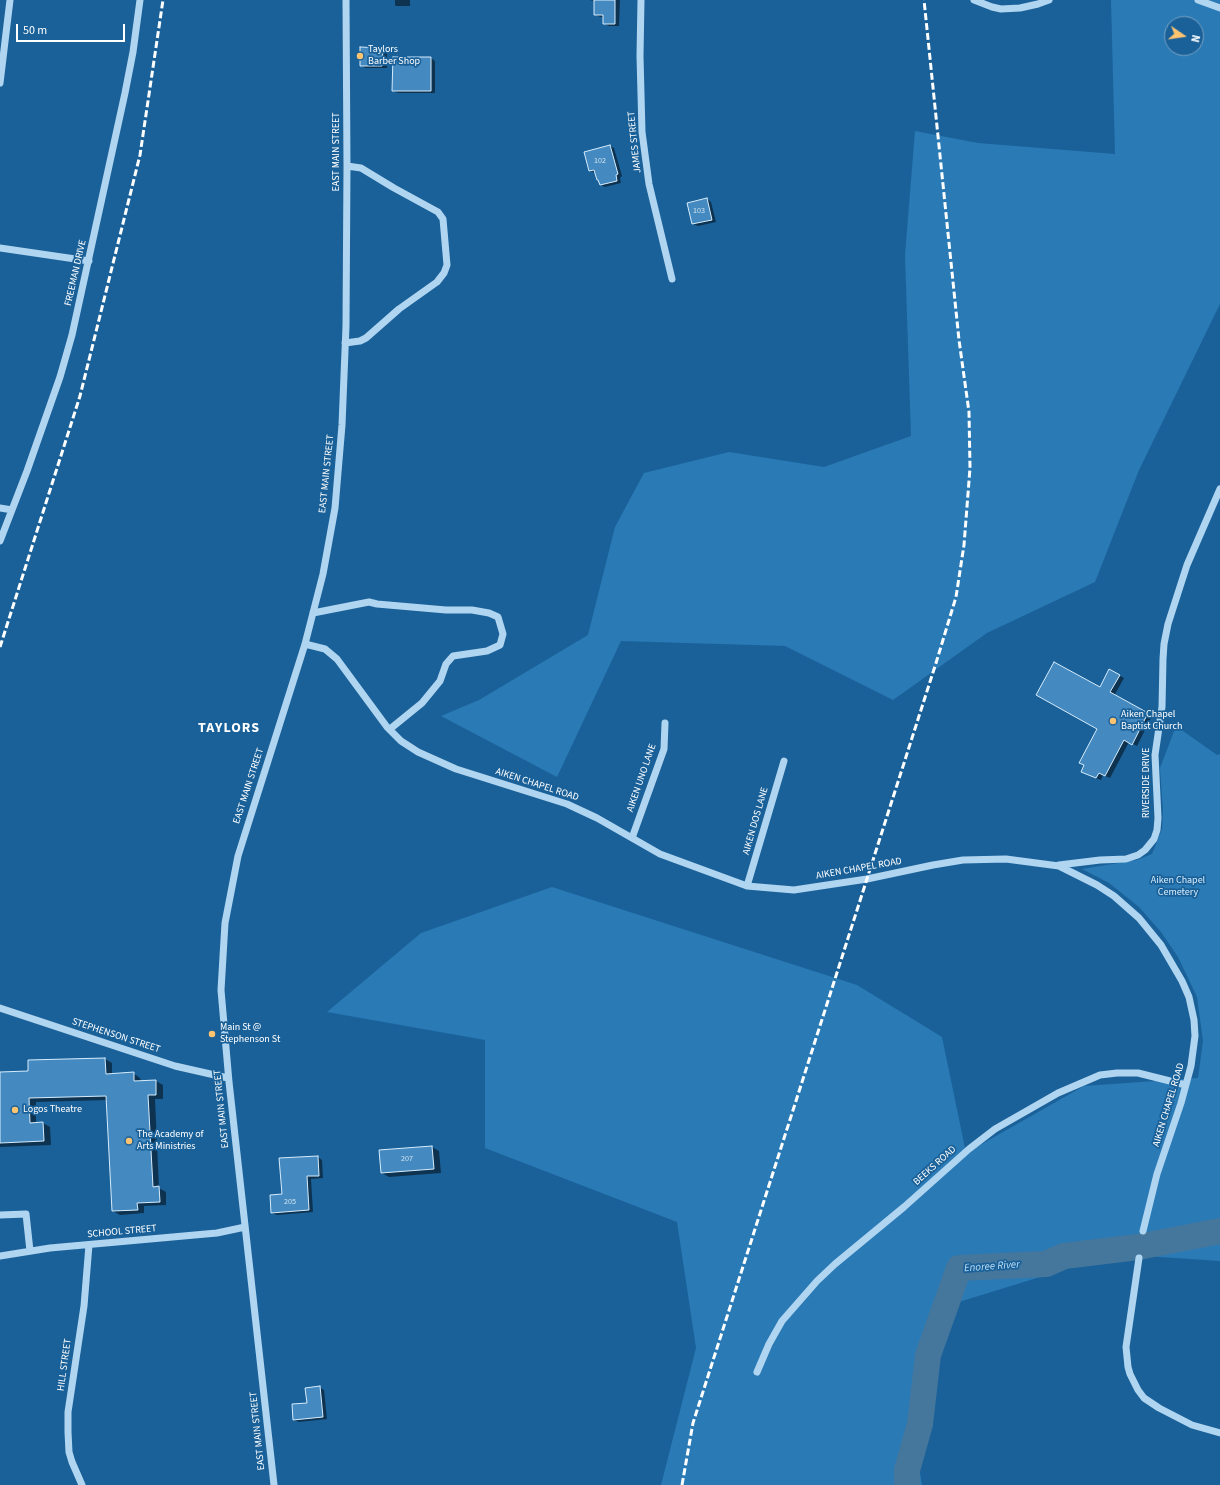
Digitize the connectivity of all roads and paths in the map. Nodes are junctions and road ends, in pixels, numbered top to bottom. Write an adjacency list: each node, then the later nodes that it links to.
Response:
1 (10, 0): 9 (street)
2 (140, 0): 12 (street, FREEMAN DRIVE)
3 (346, 0): 10 (street, EAST MAIN STREET)
4 (641, 0): 13 (street, JAMES STREET)
5 (974, 0): 6 (street)
6 (1049, 0)
7 (1198, 0): 8 (street)
8 (1220, 8)
9 (0, 83)
10 (347, 166): 14 (street, EAST MAIN STREET); 14 (street)
11 (0, 248): 12 (street)
12 (89, 261): 17 (street, FREEMAN DRIVE)
13 (672, 279)
14 (345, 343): 19 (street, EAST MAIN STREET)
15 (1220, 489): 25 (street, RIVERSIDE DRIVE)
16 (0, 508): 17 (street)
17 (12, 510): 18 (street, FREEMAN DRIVE)
18 (0, 542)
19 (313, 613): 20 (street, EAST MAIN STREET); 22 (street)
20 (305, 644): 22 (street, AIKEN CHAPEL ROAD); 28 (street, EAST MAIN STREET)
21 (665, 723): 24 (street, AIKEN UNO LANE)
22 (390, 730): 24 (street, AIKEN CHAPEL ROAD)
23 (784, 761): 26 (street, AIKEN DOS LANE)
24 (632, 838): 26 (street, AIKEN CHAPEL ROAD)
25 (1059, 866): 26 (street, AIKEN CHAPEL ROAD); 29 (street, AIKEN CHAPEL ROAD)
26 (747, 886)
27 (0, 1008): 28 (street, STEPHENSON STREET)
28 (228, 1078): 31 (street, EAST MAIN STREET)
29 (1186, 1085): 32 (street, AIKEN CHAPEL ROAD); 37 (street, BEEKS ROAD)
30 (0, 1215): 34 (street)
31 (245, 1227): 33 (street, SCHOOL STREET); 40 (street, EAST MAIN STREET)
32 (1143, 1231)
33 (89, 1246): 34 (street, SCHOOL STREET); 39 (street, HILL STREET)
34 (30, 1251): 35 (street, SCHOOL STREET)
35 (0, 1256)
36 (1139, 1258): 38 (street)
37 (757, 1372)
38 (1220, 1433)
39 (82, 1485)
40 (274, 1485)

